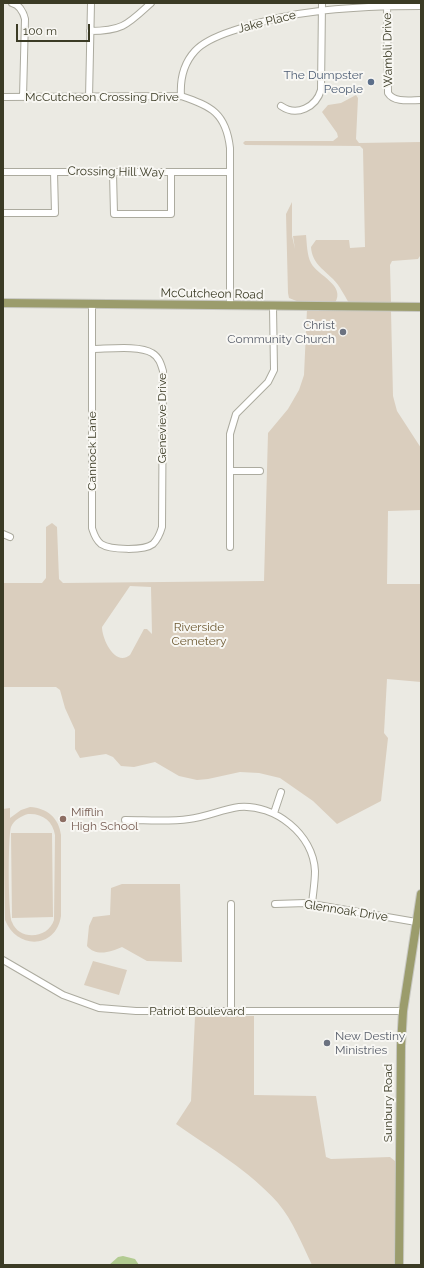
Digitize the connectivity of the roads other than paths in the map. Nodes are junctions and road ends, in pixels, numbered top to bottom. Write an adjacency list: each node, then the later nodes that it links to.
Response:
1 (12, 3): 11 (street)
2 (90, 3): 8 (street)
3 (151, 3): 8 (street)
4 (322, 3): 7 (street)
5 (387, 5): 6 (street, Jake Place); 7 (street, Jake Place); 13 (street, Wambli Drive)
6 (421, 6)
7 (322, 10): 9 (street, Jake Place); 14 (street)
8 (90, 31): 12 (street)
9 (181, 96): 12 (street, McCutcheon Crossing Drive); 17 (street, McCutcheon Crossing Drive)
10 (3, 97): 11 (street, McCutcheon Crossing Drive)
11 (23, 97): 12 (street, McCutcheon Crossing Drive)
12 (89, 98)
13 (421, 100)
14 (281, 106)
15 (3, 172): 16 (street, Crossing Hill Way)
16 (54, 172): 18 (street, Crossing Hill Way); 20 (street)
17 (230, 172): 19 (street, Crossing Hill Way); 23 (street, McCutcheon Crossing Drive)
18 (114, 173): 19 (street, Crossing Hill Way); 19 (street)
19 (171, 173)
20 (3, 214)
21 (3, 304): 22 (main road, McCutcheon Road)
22 (92, 304): 23 (main road, McCutcheon Road); 26 (street, Cannock Lane)
23 (230, 305): 24 (main road, McCutcheon Road)
24 (273, 307): 25 (main road, McCutcheon Road); 28 (street)
25 (421, 307)
26 (92, 349): 31 (street, Cannock Lane); 31 (street, Genevieve Drive)
27 (260, 471): 28 (street)
28 (230, 472): 32 (street)
29 (3, 534): 30 (street)
30 (10, 537)
31 (152, 545)
32 (230, 547)
33 (281, 792): 34 (street)
34 (274, 813): 35 (street); 39 (street)
35 (125, 820)
36 (421, 894): 40 (main road, Sunbury Road)
37 (231, 904): 42 (street)
38 (275, 904): 39 (street, Glennoak Drive)
39 (312, 904): 40 (street, Glennoak Drive)
40 (416, 922): 43 (main road, Sunbury Road)
41 (3, 960): 42 (street, Patriot Boulevard)
42 (231, 1011): 43 (street, Patriot Boulevard)
43 (403, 1011): 44 (main road, Sunbury Road)
44 (399, 1265)

